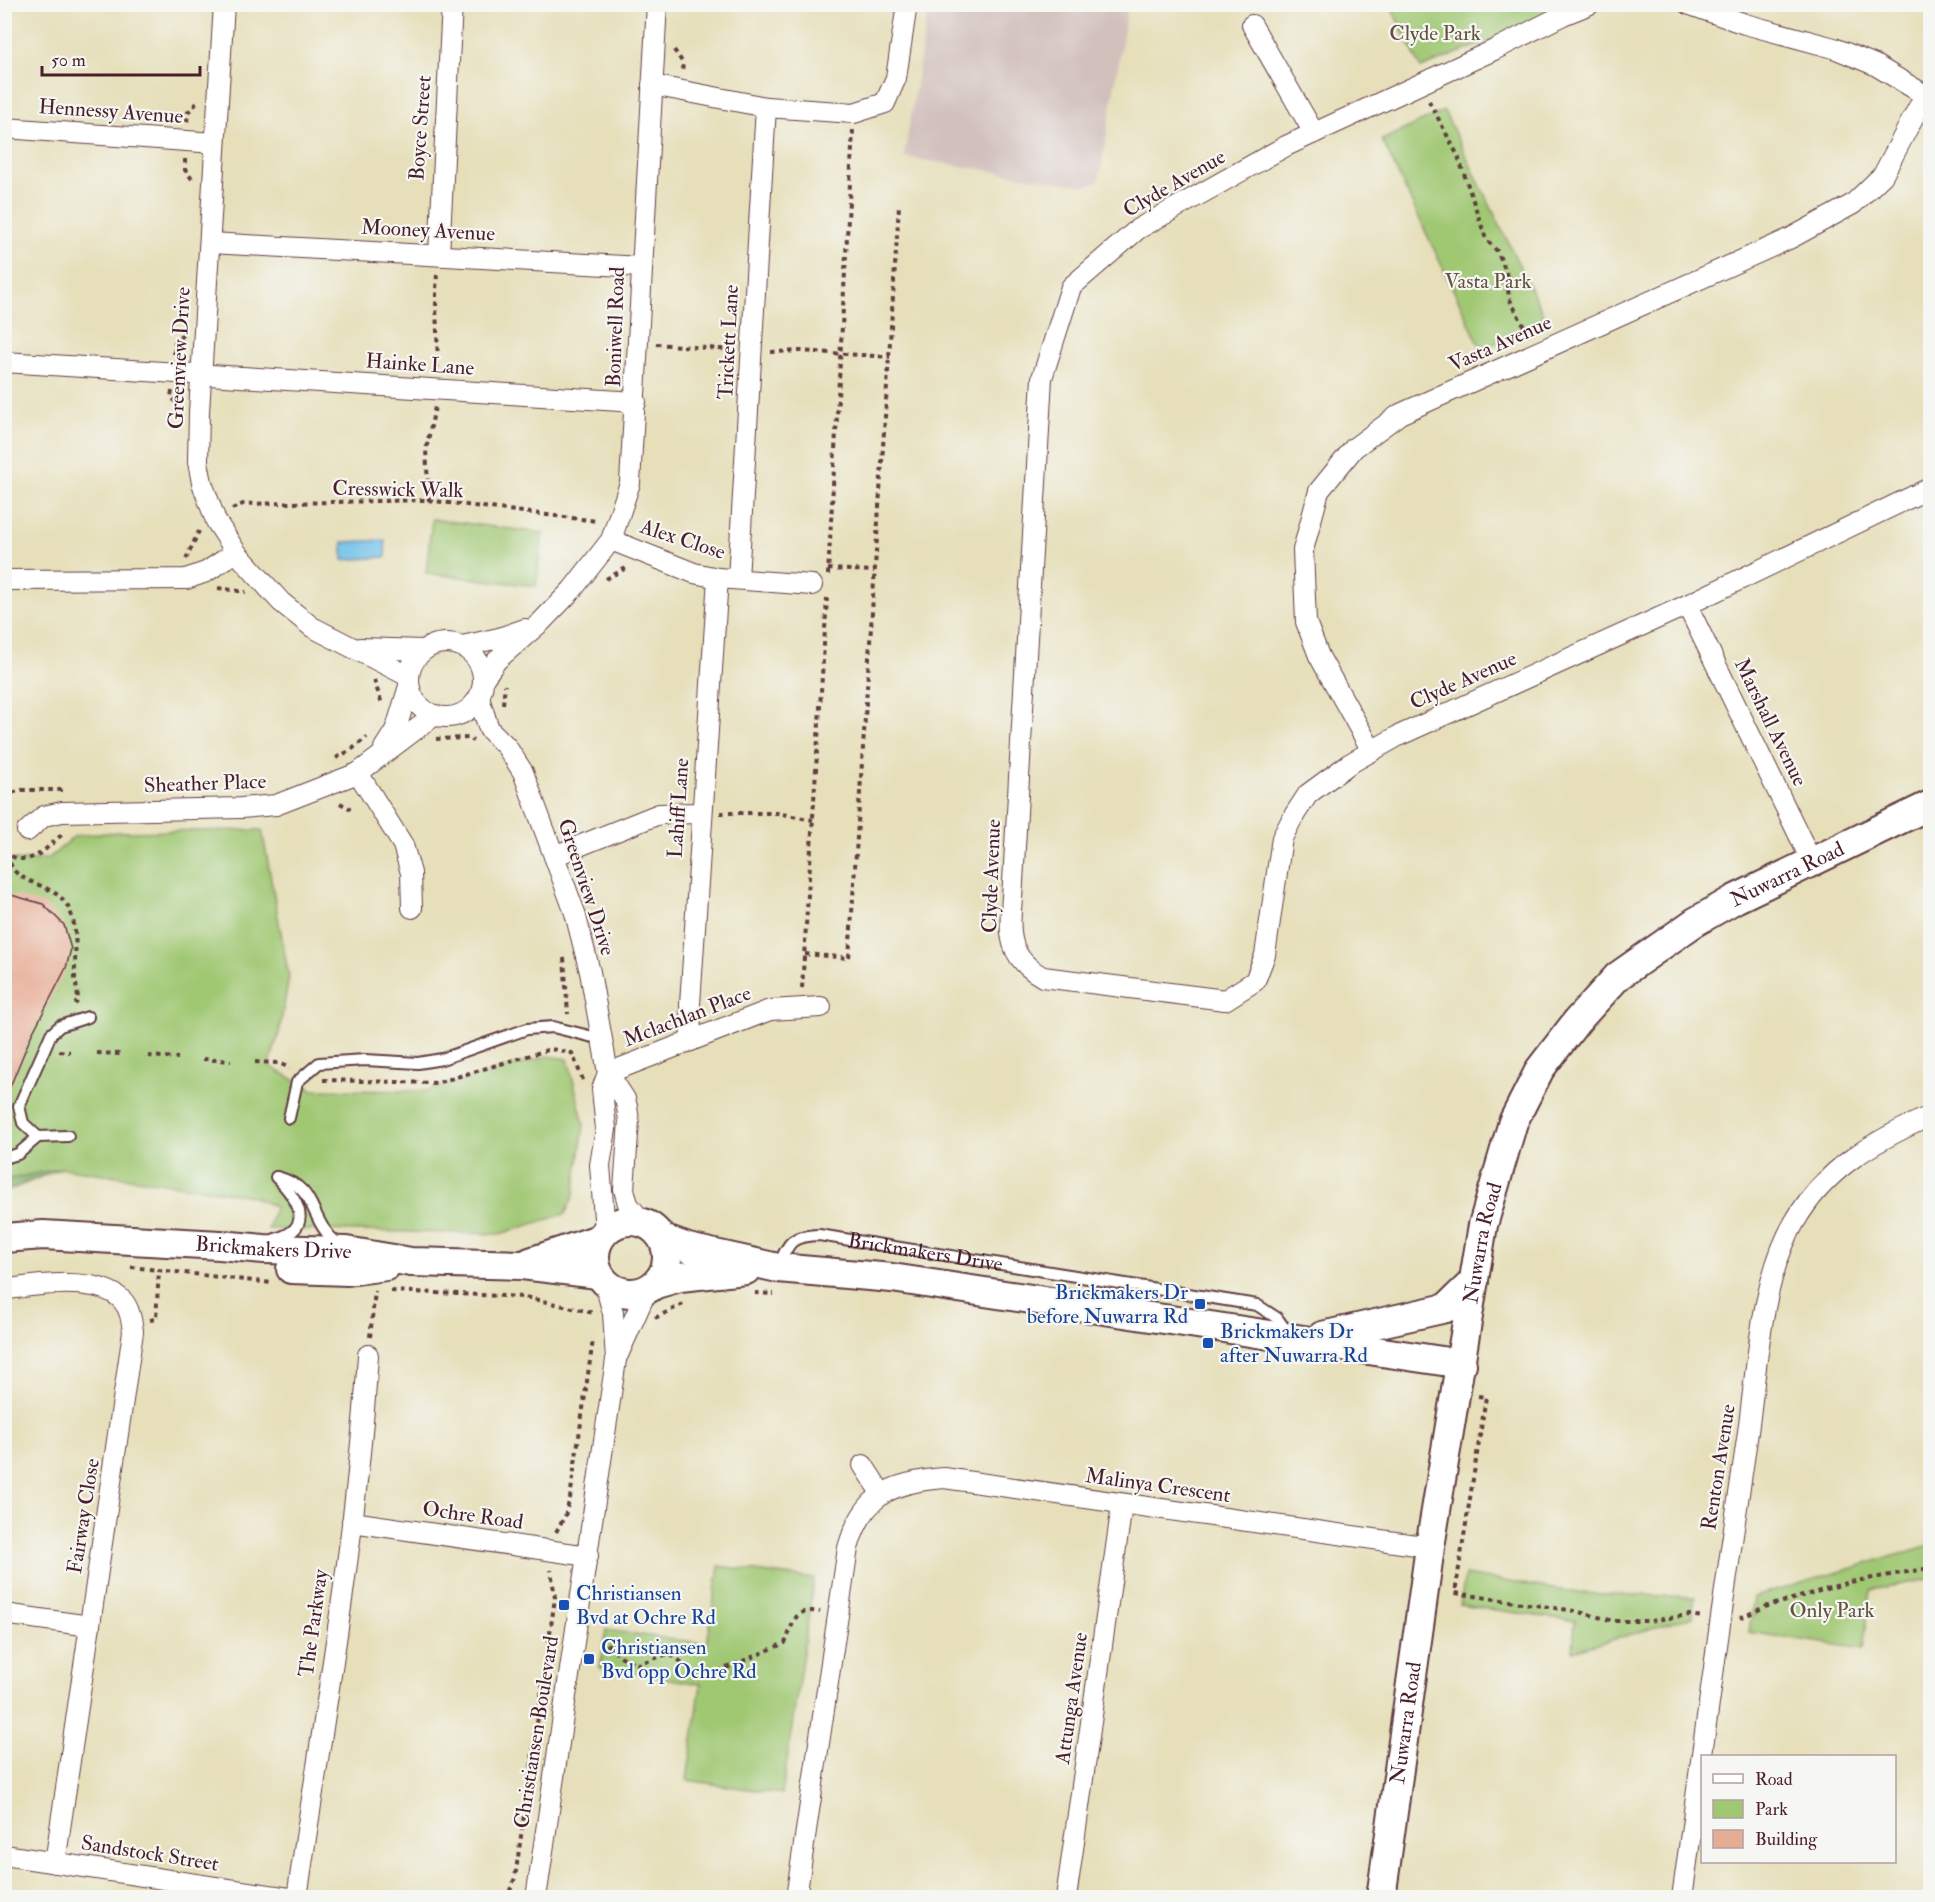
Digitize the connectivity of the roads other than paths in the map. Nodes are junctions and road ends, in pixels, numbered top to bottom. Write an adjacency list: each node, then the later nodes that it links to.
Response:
1 (224, 4): 13 (street, Greenview Drive)
2 (452, 4): 15 (street, Boyce Street)
3 (657, 4): 8 (street, Boniwell Road)
4 (907, 4): 10 (street)
5 (1590, 4): 12 (street, Clyde Avenue)
6 (1688, 4): 9 (street)
7 (1252, 26): 12 (street)
8 (652, 86): 10 (street); 16 (street, Boniwell Road)
9 (1928, 96): 39 (street, Vasta Avenue)
10 (766, 107): 24 (street, Trickett Lane)
11 (4, 128): 13 (street, Hennessy Avenue)
12 (1314, 133): 39 (street, Clyde Avenue)
13 (215, 143): 14 (street, Greenview Drive)
14 (211, 243): 15 (street, Mooney Avenue); 18 (street, Greenview Drive)
15 (439, 255): 16 (street, Mooney Avenue)
16 (642, 267): 19 (street, Boniwell Road)
17 (4, 362): 18 (street, Hainke Lane)
18 (201, 375): 19 (street, Hainke Lane); 22 (street, Greenview Drive)
19 (636, 402): 21 (street, Boniwell Road)
20 (1930, 488): 27 (street, Clyde Avenue)
21 (614, 533): 23 (street, Alex Close); 28 (street, Boniwell Road)
22 (236, 552): 25 (street); 30 (street, Greenview Drive)
23 (718, 578): 24 (street, Alex Close); 42 (street, Lahiff Lane)
24 (738, 579): 26 (street, Alex Close)
25 (4, 580)
26 (812, 585)
27 (1687, 605): 39 (street, Clyde Avenue); 45 (street, Marshall Avenue)
28 (542, 622): 29 (street, Boniwell Road); 32 (street, Boniwell Road)
29 (462, 645): 31 (street); 32 (street)
30 (354, 648): 31 (street, Greenview Drive); 33 (street, Greenview Drive)
31 (423, 650): 33 (street)
32 (484, 678): 34 (street)
33 (409, 681): 35 (street); 38 (street)
34 (479, 698): 36 (street); 37 (street, Greenview Drive)
35 (435, 715): 36 (street); 38 (street, Sheather Place)
36 (455, 716): 37 (street, Greenview Drive)
37 (489, 729): 44 (street, Greenview Drive)
38 (393, 731): 40 (street, Sheather Place)
39 (1372, 751)
40 (358, 773): 43 (street, Sheather Place); 46 (street)
41 (1930, 806): 45 (street, Nuwarra Road)
42 (701, 813): 44 (street); 50 (street, Lahiff Lane)
43 (27, 831)
44 (554, 856): 49 (street, Greenview Drive)
45 (1811, 860): 67 (street, Nuwarra Road)
46 (412, 908)
47 (821, 1007): 50 (street, Mclachlan Place)
48 (88, 1017): 55 (lane)
49 (601, 1039): 51 (street, Greenview Drive); 53 (lane)
50 (691, 1041): 51 (street, Mclachlan Place)
51 (608, 1073): 57 (street, Greenview Drive); 58 (street, Greenview Drive)
52 (1930, 1116): 82 (street, Renton Avenue)
53 (289, 1118)
54 (68, 1136): 55 (lane)
55 (38, 1137): 56 (lane)
56 (4, 1158)
57 (653, 1231): 58 (street); 66 (street, Brickmakers Drive); 68 (street)
58 (602, 1235): 64 (street, Brickmakers Drive); 65 (street)
59 (4, 1238): 60 (street, Brickmakers Drive)
60 (136, 1242): 61 (street, Brickmakers Drive); 63 (street, Brickmakers Drive)
61 (220, 1245): 62 (street, Brickmakers Drive); 62 (lane)
62 (346, 1251): 63 (street, Brickmakers Drive)
63 (411, 1262): 64 (street, Brickmakers Drive)
64 (522, 1265): 65 (street, Brickmakers Drive)
65 (601, 1279): 68 (street); 72 (street, Christiansen Boulevard)
66 (781, 1281): 68 (street, Brickmakers Drive); 70 (street, Brickmakers Drive)
67 (1474, 1281): 70 (street); 73 (street, Nuwarra Road)
68 (652, 1287): 72 (street, Christiansen Boulevard)
69 (4, 1290): 81 (street, Fairway Close)
70 (1298, 1338): 73 (street, Brickmakers Drive)
71 (368, 1355): 77 (street, The Parkway)
72 (616, 1360): 79 (street, Christiansen Boulevard)
73 (1462, 1364): 78 (street, Nuwarra Road)
74 (863, 1465): 75 (street)
75 (881, 1493): 76 (street, Malinya Crescent); 89 (street, Malinya Crescent)
76 (1122, 1505): 78 (street, Malinya Crescent); 90 (street, Attunga Avenue)
77 (352, 1522): 79 (street, Ochre Road); 87 (street, The Parkway)
78 (1430, 1547): 91 (street, Nuwarra Road)
79 (588, 1556): 88 (street, Christiansen Boulevard)
80 (4, 1614): 81 (street)
81 (90, 1626): 85 (street, Fairway Close)
82 (1701, 1755)
83 (1701, 1758): 92 (street, Renton Avenue)
84 (4, 1855): 85 (street, Sandstock Street)
85 (55, 1863): 86 (street, Sandstock Street)
86 (288, 1898)
87 (297, 1898)
88 (536, 1898)
89 (796, 1898)
90 (1066, 1898)
91 (1381, 1898)
92 (1682, 1898)

